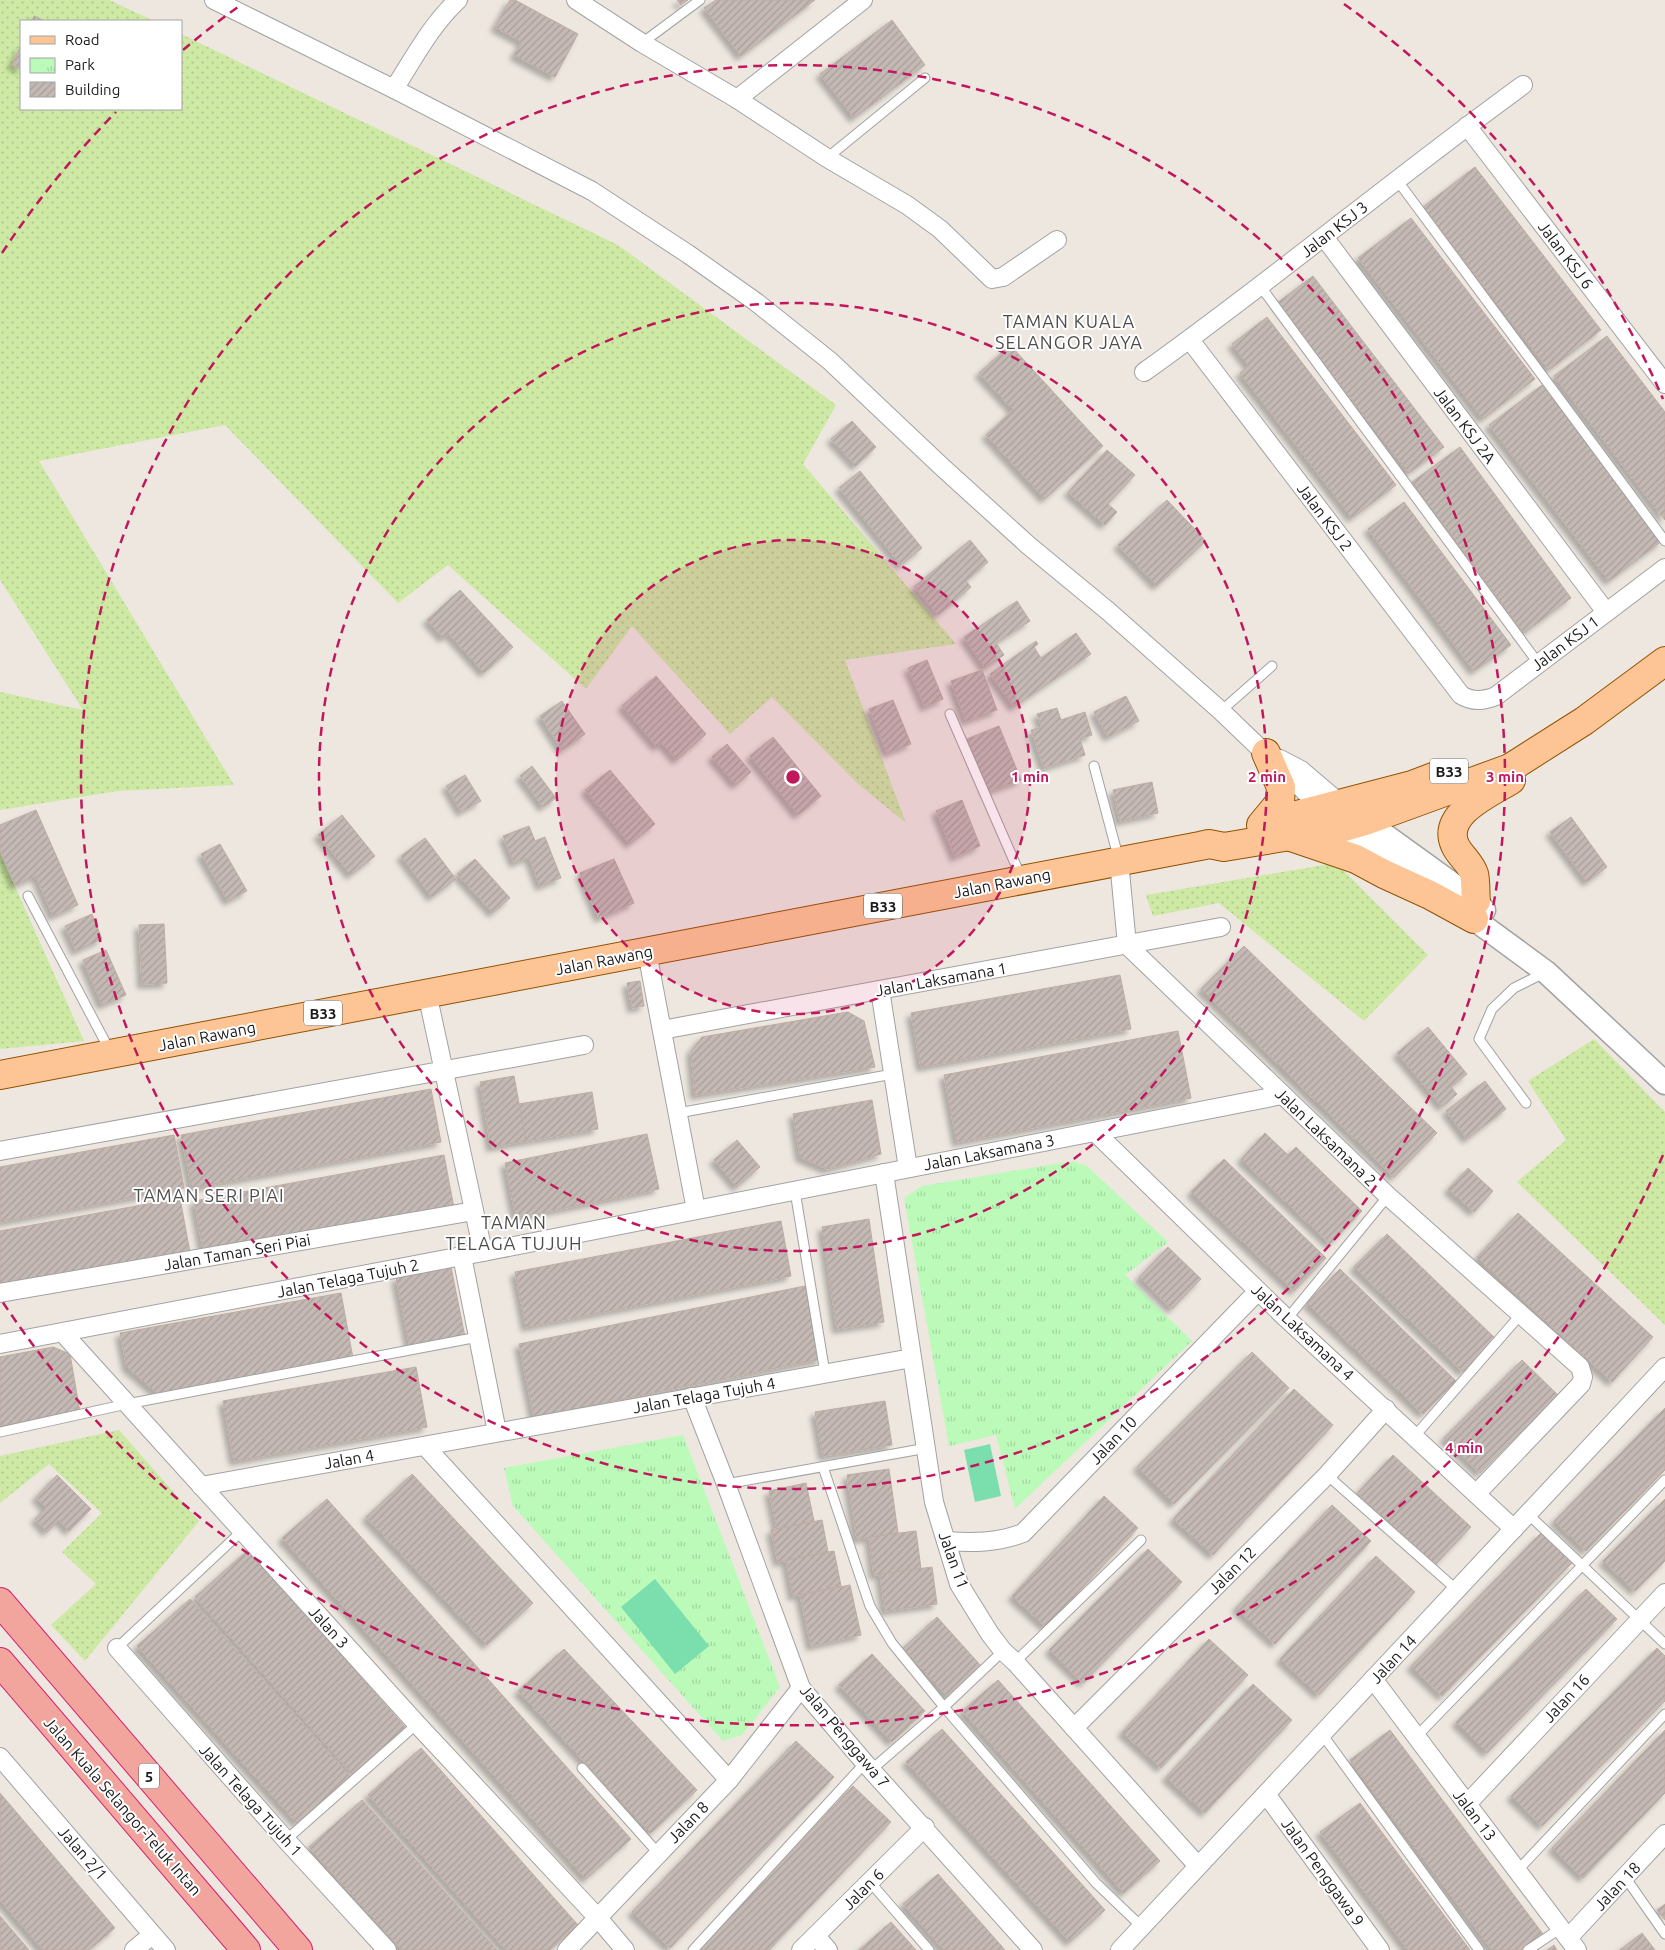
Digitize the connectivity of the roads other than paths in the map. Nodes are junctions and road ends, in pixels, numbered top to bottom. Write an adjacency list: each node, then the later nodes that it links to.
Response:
1 (214, 0): 9 (street)
2 (458, 0): 9 (street)
3 (576, 0): 6 (street)
4 (700, 0): 6 (lane)
5 (863, 0): 10 (street)
6 (642, 43): 10 (street)
7 (925, 78): 12 (lane)
8 (1524, 85): 11 (street, Jalan KSJ 3)
9 (394, 89): 27 (street)
10 (737, 99): 12 (street)
11 (1467, 126): 13 (street, Jalan KSJ 3); 19 (street, Jalan KSJ 6)
12 (827, 158): 15 (street)
13 (1397, 180): 14 (street, Jalan KSJ 3); 20 (lane)
14 (1324, 237): 16 (street, Jalan KSJ 3); 22 (street, Jalan KSJ 2A)
15 (1057, 240)
16 (1261, 287): 17 (street, Jalan KSJ 3); 24 (lane)
17 (1190, 340): 18 (street, Jalan KSJ 3); 26 (street, Jalan KSJ 2)
18 (1144, 372)
19 (1665, 384)
20 (1665, 541)
21 (1665, 568): 22 (street, Jalan KSJ 1)
22 (1606, 612): 24 (street, Jalan KSJ 1)
23 (1665, 662): 29 (main road, Jalan Rawang / B33)
24 (1538, 663): 26 (street, Jalan KSJ 1)
25 (1272, 666): 27 (lane)
26 (1460, 695)
27 (1221, 711): 30 (street)
28 (950, 714): 37 (lane)
29 (1558, 739): 32 (main road, Jalan Rawang / B33); 39 (main road)
30 (1266, 752): 32 (street); 33 (main road)
31 (1094, 766): 36 (lane)
32 (1343, 815): 33 (main road, Jalan Rawang / B33); 34 (main road, Jalan Rawang / B33); 39 (street)
33 (1261, 825): 35 (main road, Jalan Rawang / B33)
34 (1288, 836): 35 (main road, Jalan Rawang / B33); 39 (main road)
35 (1209, 844): 36 (main road, Jalan Rawang / B33)
36 (1120, 861): 37 (main road, Jalan Rawang / B33); 41 (street)
37 (1023, 879): 42 (main road, Jalan Rawang / B33)
38 (28, 896): 48 (lane)
39 (1475, 910): 43 (street)
40 (1221, 927): 41 (street, Jalan Laksamana 1)
41 (1127, 945): 44 (street, Jalan Laksamana 1); 53 (street, Jalan Laksamana 2)
42 (647, 952): 45 (main road, Jalan Rawang / B33); 46 (street)
43 (1543, 969): 52 (street); 54 (lane)
44 (880, 990): 46 (street, Jalan Laksamana 1); 50 (street)
45 (427, 993): 48 (main road, Jalan Rawang / B33); 49 (street)
46 (662, 1030): 55 (street)
47 (584, 1045): 49 (street)
48 (112, 1054): 51 (main road, Jalan Rawang / B33)
49 (444, 1070): 57 (street); 63 (street)
50 (893, 1074): 55 (lane); 58 (street)
51 (0, 1075)
52 (1665, 1083)
53 (1282, 1095): 56 (street, Jalan Laksamana 3); 61 (street, Jalan Laksamana 2)
54 (1526, 1103)
55 (678, 1113): 62 (street)
56 (1095, 1132): 58 (street, Jalan Laksamana 3); 66 (street, Jalan Laksamana 4)
57 (0, 1152)
58 (908, 1168): 59 (street, Jalan Laksamana 3)
59 (884, 1173): 60 (street, Jalan Laksamana 3); 73 (street, Jalan 11)
60 (795, 1191): 62 (street, Jalan Laksamana 3); 75 (lane)
61 (1388, 1196): 68 (street, Jalan Laksamana 2); 69 (lane)
62 (696, 1210): 64 (street, Jalan Telaga Tujuh 2)
63 (474, 1211): 64 (street); 67 (street, Jalan Taman Seri Piai)
64 (482, 1252): 65 (street, Jalan Telaga Tujuh 2)
65 (462, 1256): 70 (street, Jalan Telaga Tujuh 2); 71 (street)
66 (1258, 1291): 69 (street, Jalan Laksamana 4); 94 (street, Jalan 10)
67 (0, 1293)
68 (1522, 1313): 81 (lane); 89 (street, Jalan Laksamana 2)
69 (1287, 1319): 78 (street, Jalan Laksamana 4)
70 (63, 1333): 72 (street, Jalan Telaga Tujuh 2); 77 (street, Jalan 3)
71 (478, 1337): 77 (lane); 80 (street)
72 (0, 1344)
73 (912, 1358): 75 (street, Jalan Telaga Tujuh 4); 83 (street, Jalan 11)
74 (1665, 1367): 90 (street, Jalan 14)
75 (825, 1373): 76 (street, Jalan Telaga Tujuh 4)
76 (692, 1397): 80 (street, Jalan Telaga Tujuh 4); 87 (street, Jalan Penggawa 7)
77 (127, 1404): 79 (lane); 88 (street, Jalan 3)
78 (1386, 1409): 81 (street, Jalan Laksamana 4); 85 (street, Jalan 12)
79 (0, 1432)
80 (497, 1432): 82 (street, Jalan 4)
81 (1414, 1437): 89 (street, Jalan Laksamana 4)
82 (425, 1446): 88 (street, Jalan 4); 115 (street)
83 (926, 1448): 84 (lane); 94 (street, Jalan 11)
84 (823, 1467): 87 (lane); 106 (lane)
85 (1327, 1475): 96 (lane); 109 (street, Jalan 12)
86 (1665, 1480): 95 (lane)
87 (726, 1484): 105 (street, Jalan Penggawa 7)
88 (201, 1486): 92 (street, Jalan 3)
89 (1476, 1494): 91 (street, Jalan Laksamana 4)
90 (1528, 1514): 91 (street, Jalan 14); 95 (lane)
91 (1514, 1529): 96 (street, Jalan 14)
92 (242, 1531): 101 (lane); 108 (street, Jalan 3)
93 (1142, 1540): 102 (lane)
94 (946, 1541): 102 (street, Jalan 11)
95 (1583, 1567): 99 (lane); 111 (lane)
96 (1457, 1590): 104 (street, Jalan 14)
97 (1665, 1593): 99 (street, Jalan 16)
98 (0, 1602): 135 (highway, 5)
99 (1640, 1620): 100 (lane); 117 (street, Jalan 16)
100 (1665, 1644)
101 (117, 1648): 120 (street, Jalan Telaga Tujuh 1)
102 (1009, 1656): 106 (lane); 109 (street, Jalan 11)
103 (0, 1662): 134 (highway, Jalan Kuala Selangor-Teluk Intan / 5)
104 (1373, 1679): 110 (street, Jalan 14); 111 (street, Jalan 13)
105 (801, 1688): 113 (street, Jalan Penggawa 7); 115 (street, Jalan 8)
106 (944, 1707): 113 (lane); 127 (lane)
107 (1665, 1714): 123 (lane)
108 (417, 1724): 120 (lane); 126 (street, Jalan 3)
109 (1074, 1728): 122 (street, Jalan 11)
110 (1322, 1734): 116 (street, Jalan 14); 146 (lane)
111 (1417, 1736): 117 (street, Jalan 13)
112 (0, 1757): 128 (street, Jalan 2/1)
113 (868, 1766): 118 (street, Jalan Penggawa 7); 139 (lane)
114 (582, 1768): 121 (lane)
115 (729, 1780): 121 (street, Jalan 8)
116 (1266, 1794): 122 (street, Jalan 14); 145 (street, Jalan Penggawa 9)
117 (1467, 1804): 123 (street, Jalan 13)
118 (925, 1827): 125 (street, Jalan 6); 143 (street, Jalan Penggawa 7)
119 (1665, 1834): 124 (street, Jalan 18)
120 (286, 1840): 136 (street, Jalan Telaga Tujuh 1)
121 (658, 1853): 126 (street, Jalan 8)
122 (1198, 1866): 127 (street, Jalan 14)
123 (1517, 1871): 131 (street, Jalan 13)
124 (1625, 1877): 129 (lane); 131 (street, Jalan 18)
125 (870, 1882): 130 (street, Jalan 6); 142 (lane)
126 (598, 1918): 137 (street, Jalan 8); 138 (street, Jalan 3)
127 (1142, 1927): 144 (street, Jalan 14)
128 (152, 1934): 132 (street); 133 (street, Jalan 2/1)
129 (1665, 1934)
130 (816, 1936): 140 (street, Jalan 6); 141 (street)
131 (1569, 1939): 147 (lane)
132 (134, 1950)
133 (166, 1950)
134 (246, 1950)
135 (298, 1950)
136 (387, 1950)
137 (567, 1950)
138 (625, 1950)
139 (693, 1950)
140 (801, 1950)
141 (828, 1950)
142 (929, 1950)
143 (1033, 1950)
144 (1120, 1950)
145 (1380, 1950)
146 (1479, 1950)
147 (1528, 1950)

